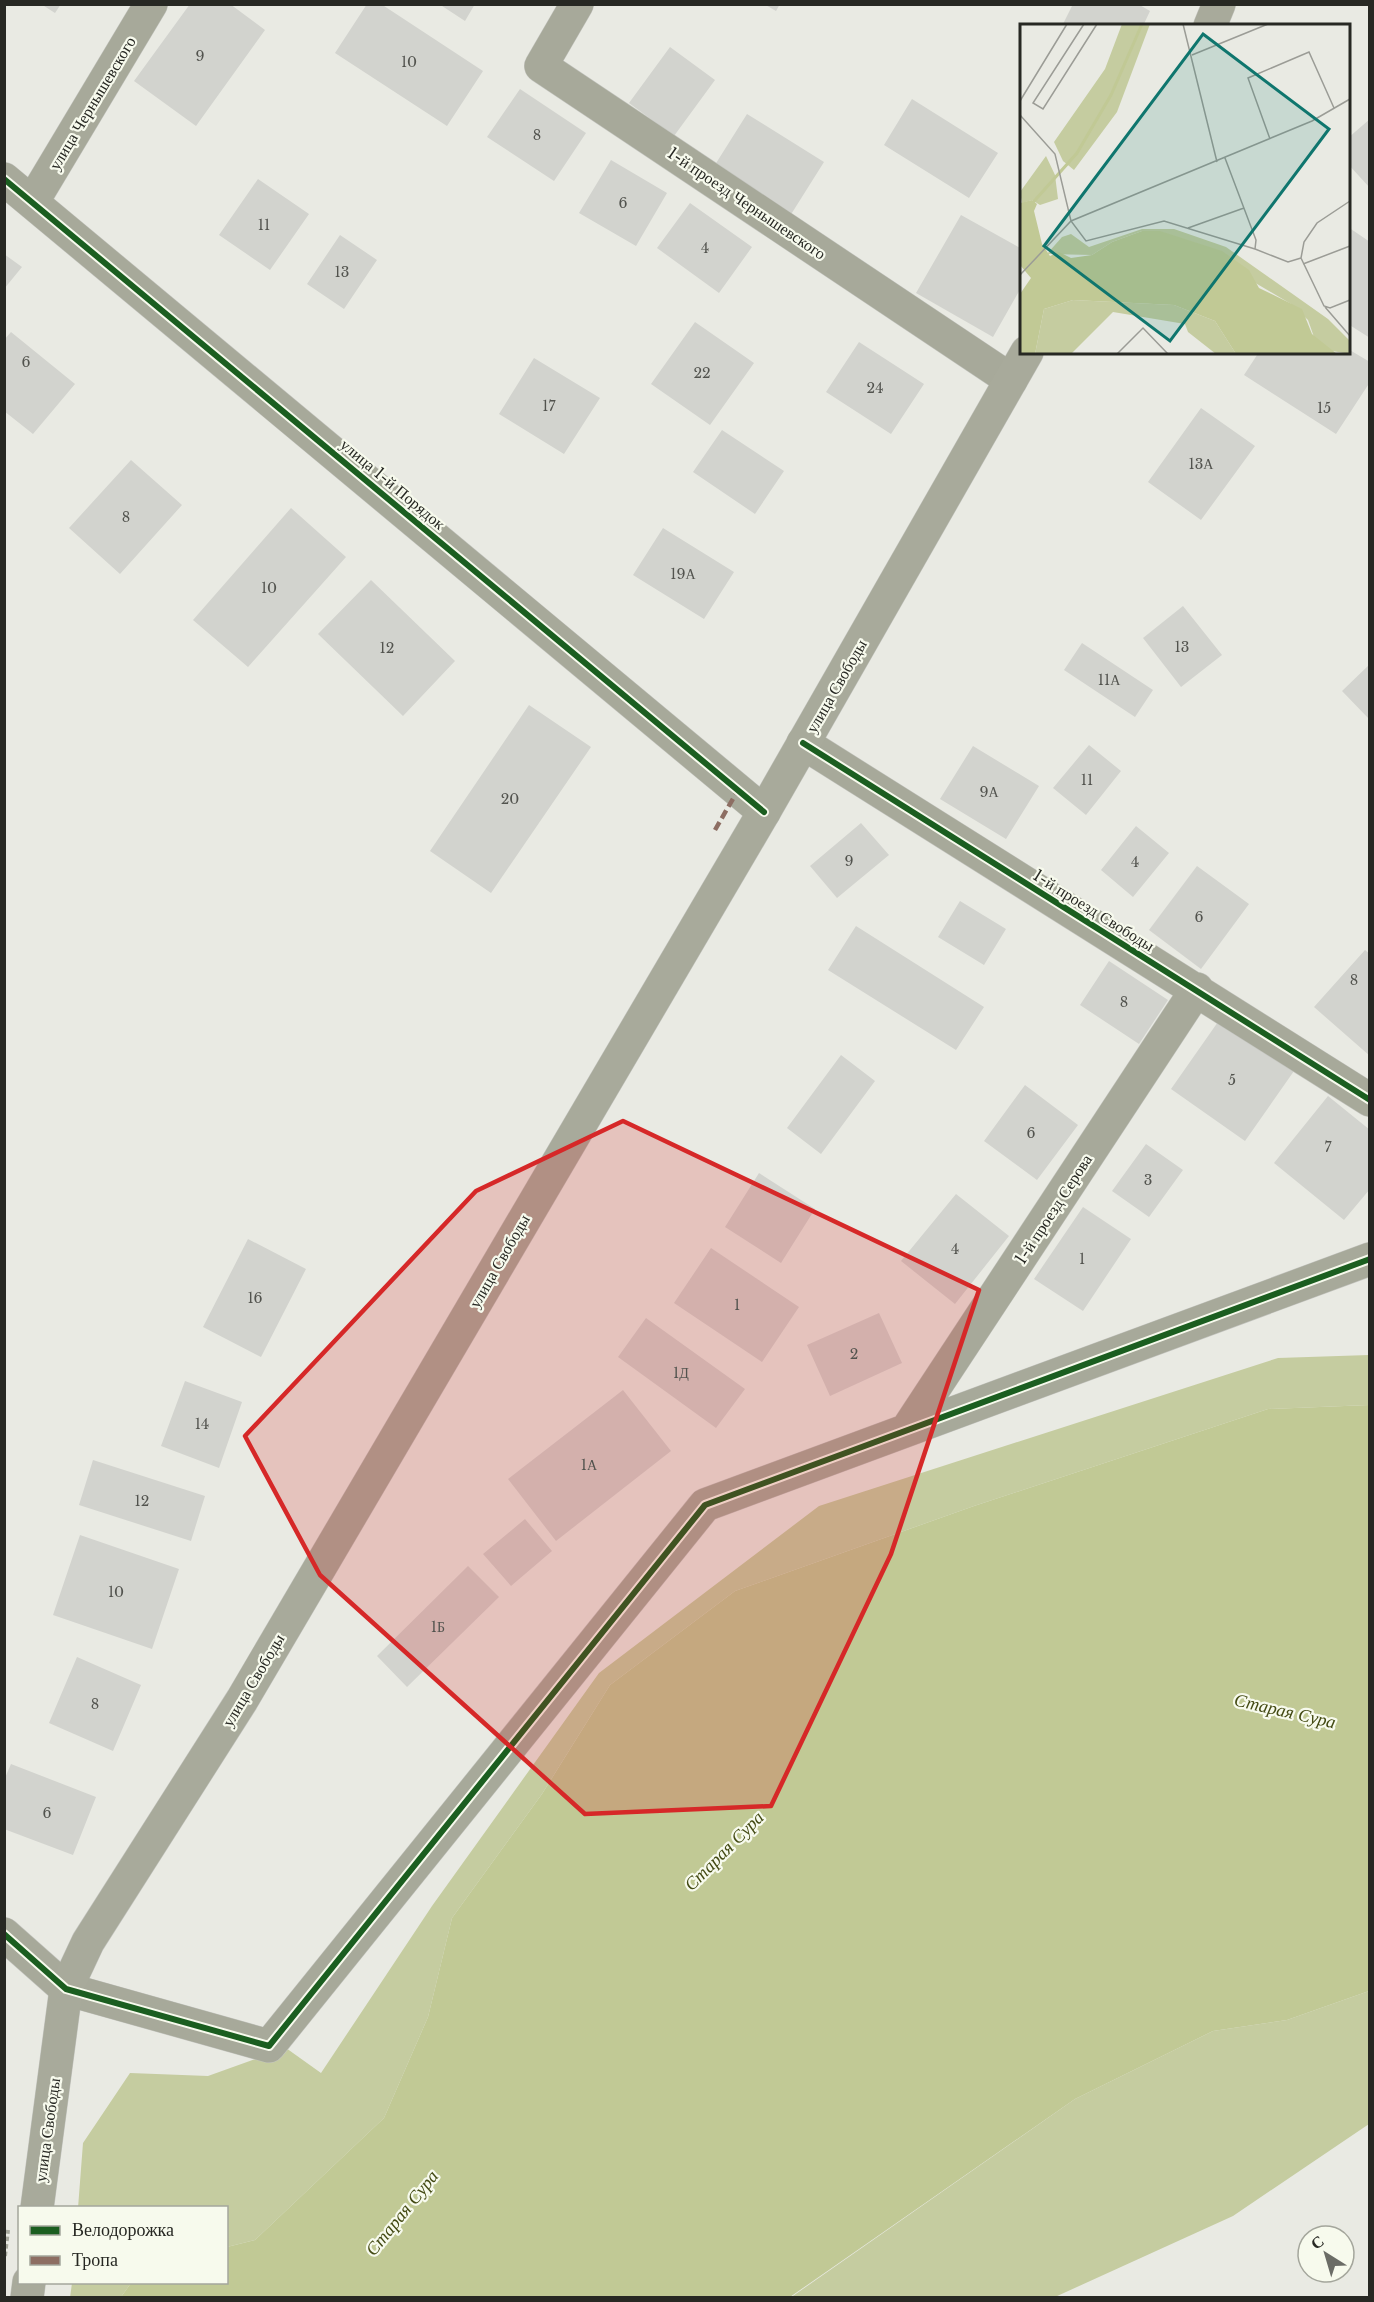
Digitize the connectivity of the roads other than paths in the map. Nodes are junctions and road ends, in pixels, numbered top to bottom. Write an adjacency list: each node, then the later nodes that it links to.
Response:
1 (150, 4): 6 (street, улица Чернышевского)
2 (577, 4): 7 (street, 1-й проезд Чернышевского)
3 (1219, 4): 4 (main road)
4 (1211, 24)
5 (4, 179): 6 (street, улица 1-й Порядок)
6 (33, 201): 9 (street, улица 1-й Порядок)
7 (1019, 366): 8 (main road, улица Свободы)
8 (803, 743): 9 (main road, улица Свободы); 10 (street, 1-й проезд Свободы)
9 (764, 812): 15 (main road, улица Свободы)
10 (1197, 990): 11 (street, 1-й проезд Свободы); 13 (street, 1-й проезд Серова)
11 (1370, 1100)
12 (1370, 1259): 13 (street)
13 (908, 1428): 15 (street)
14 (4, 1934): 15 (street)
15 (66, 1989): 16 (main road, улица Свободы)
16 (38, 2199)

